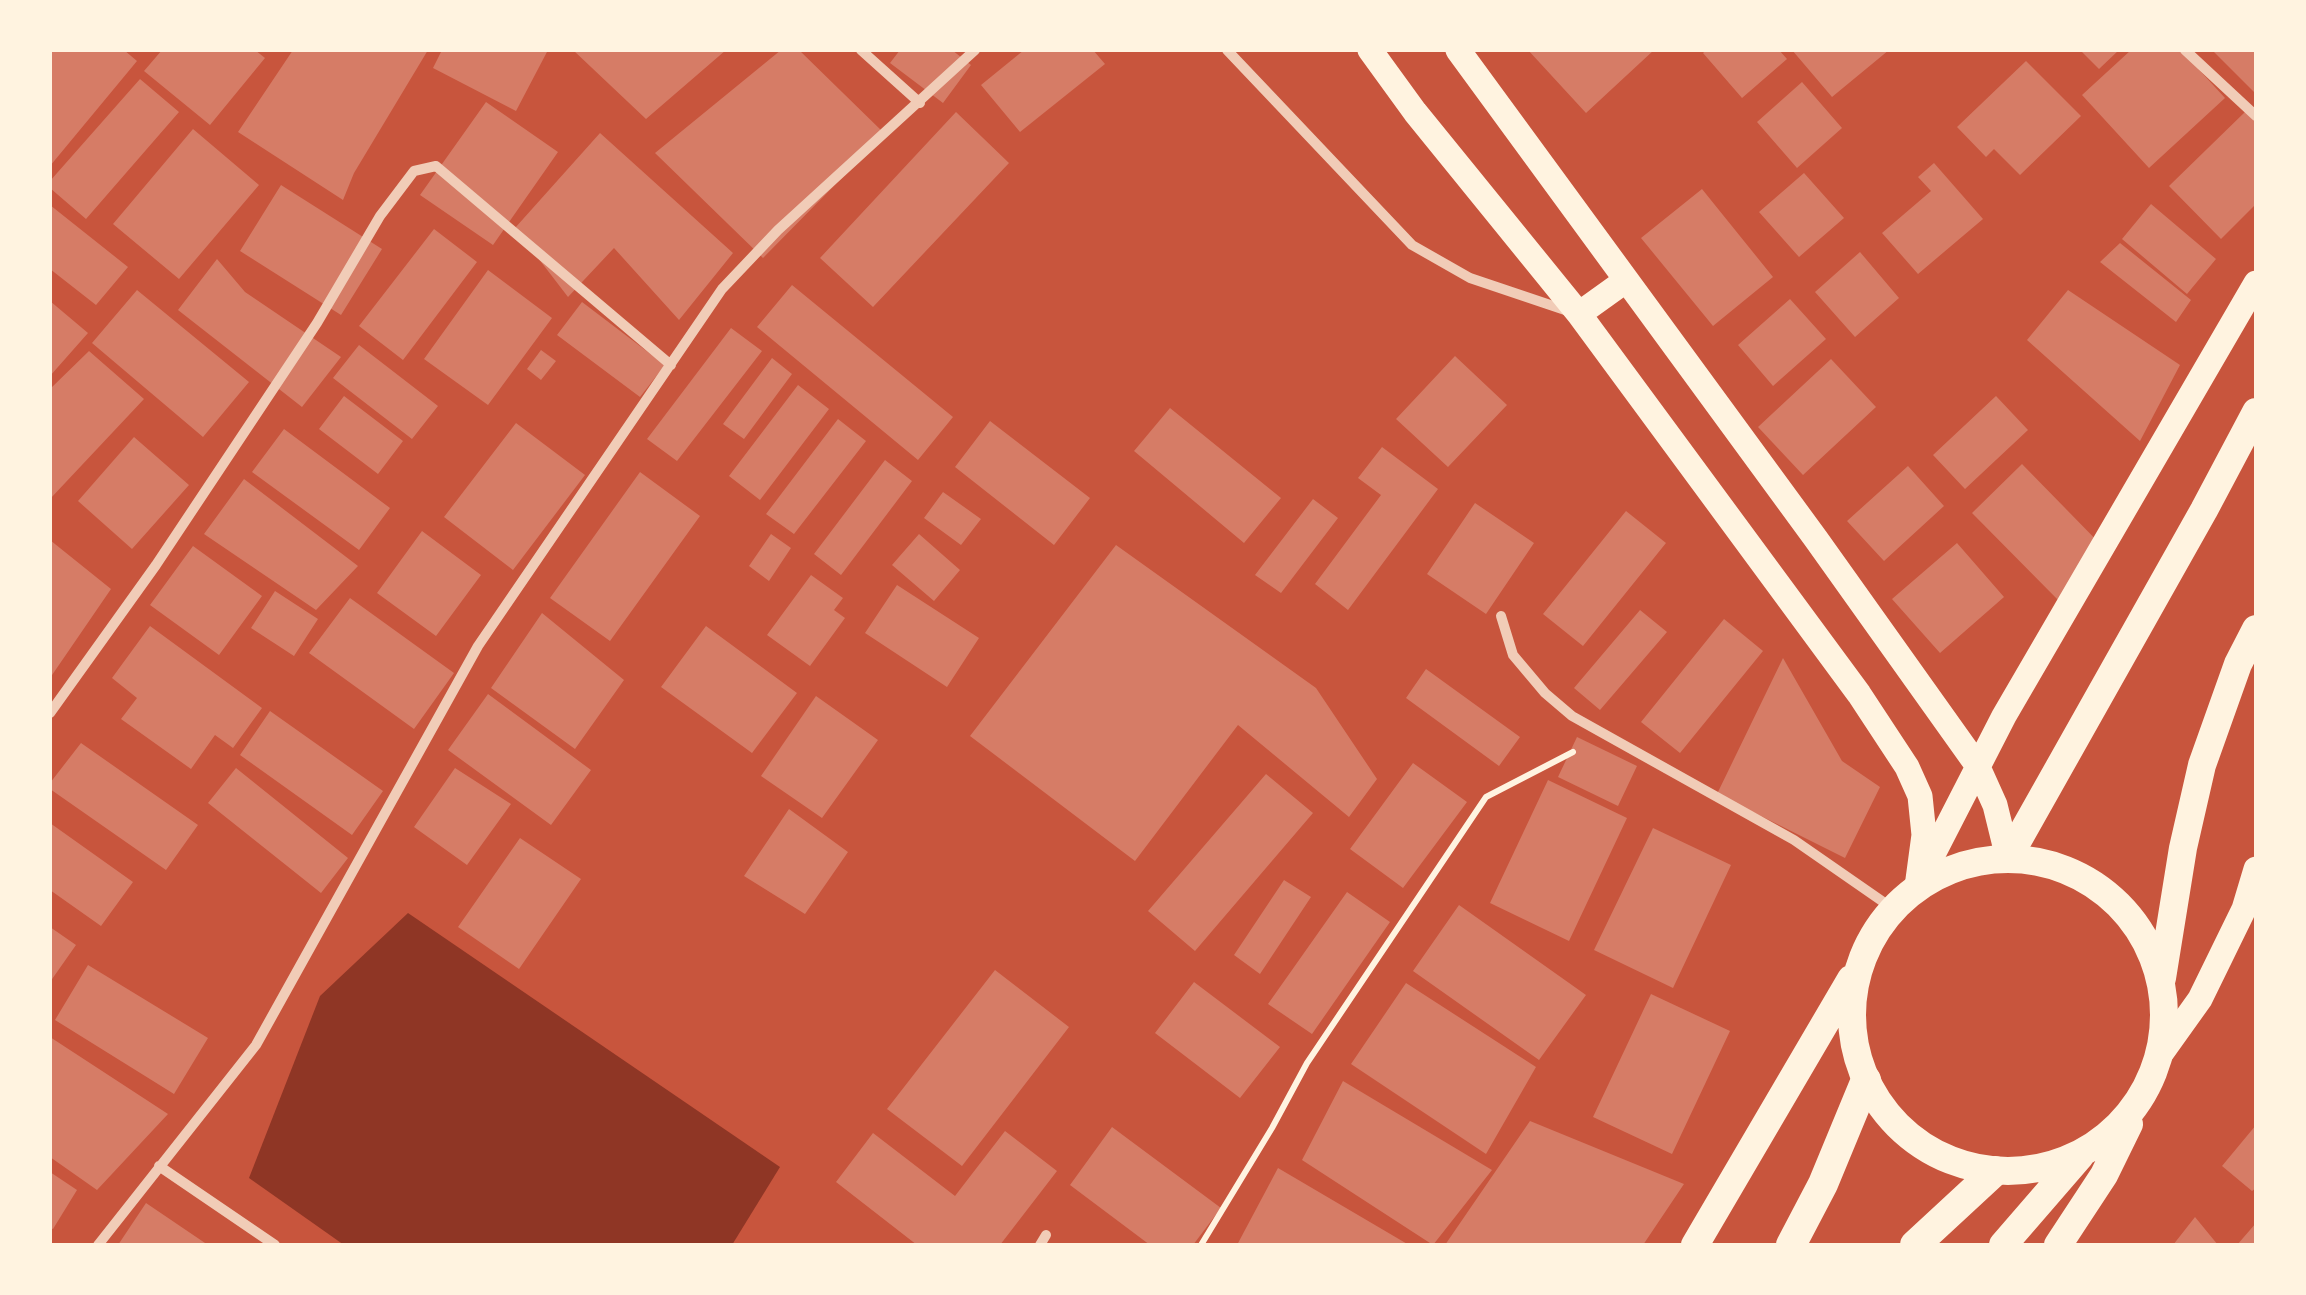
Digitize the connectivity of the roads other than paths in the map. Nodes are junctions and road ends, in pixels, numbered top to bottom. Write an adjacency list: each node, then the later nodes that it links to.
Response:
1 (860, 50): 7 (street)
2 (975, 50): 7 (street)
3 (1227, 50): 11 (street)
4 (1370, 50): 11 (main road)
5 (1458, 50): 9 (main road)
6 (2184, 50): 8 (street)
7 (920, 103): 12 (street)
8 (2256, 116)
9 (1625, 281): 11 (main road); 17 (main road)
10 (2256, 283): 17 (main road)
11 (1579, 314): 20 (main road)
12 (671, 364): 16 (street); 29 (street)
13 (2256, 412): 18 (highway)
14 (1501, 616): 22 (street)
15 (2256, 629): 24 (highway)
16 (50, 713)
17 (1976, 764): 18 (main road); 20 (main road)
18 (2008, 858): 20 (highway); 24 (highway)
19 (2256, 870): 21 (main road)
20 (1916, 887): 22 (highway)
21 (2250, 902): 25 (main road)
22 (1892, 908): 23 (highway)
23 (1861, 962): 26 (highway); 33 (highway)
24 (2161, 980): 25 (highway)
25 (2160, 1055): 27 (highway)
26 (1866, 1080): 30 (highway); 34 (highway)
27 (2144, 1096): 28 (highway); 37 (highway)
28 (2080, 1155): 30 (highway); 36 (highway)
29 (159, 1166): 31 (street); 32 (street)
30 (1995, 1171): 35 (highway)
31 (98, 1245)
32 (275, 1245)
33 (1695, 1245)
34 (1790, 1245)
35 (1915, 1245)
36 (2003, 1245)
37 (2058, 1245)

